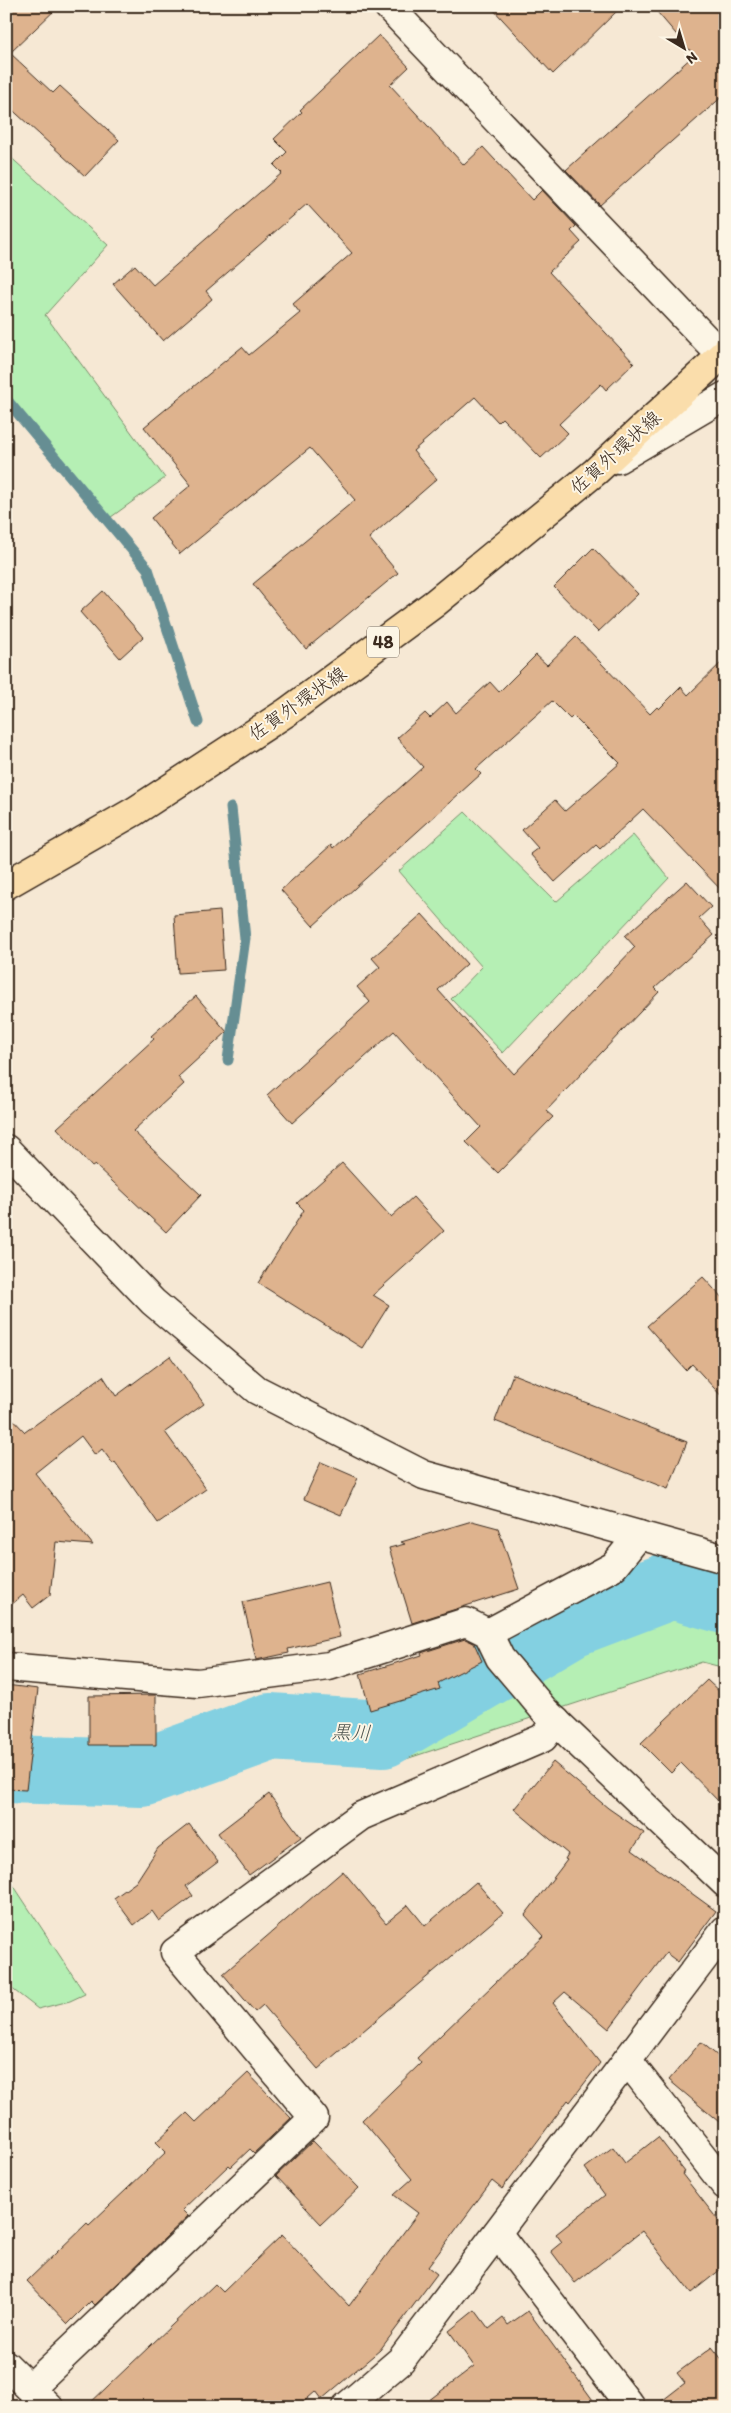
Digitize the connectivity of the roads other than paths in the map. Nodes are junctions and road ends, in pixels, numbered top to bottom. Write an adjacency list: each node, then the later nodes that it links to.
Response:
1 (388, 6): 2 (street)
2 (723, 354): 4 (main road, 佐賀外環状線 / 48)
3 (725, 396): 4 (street)
4 (595, 472): 5 (main road, 佐賀外環状線 / 48)
5 (6, 885)
6 (6, 1149): 7 (street)
7 (638, 1535): 8 (street); 9 (street)
8 (725, 1559)
9 (488, 1633): 10 (street); 11 (street)
10 (6, 1667)
11 (550, 1716): 12 (street); 17 (street)
12 (725, 1883)
13 (725, 1930): 14 (street)
14 (627, 2060): 15 (street); 16 (street)
15 (725, 2185)
16 (497, 2233): 18 (street); 20 (street)
17 (15, 2380): 19 (street)
18 (353, 2404)
19 (49, 2407)
20 (631, 2407)

